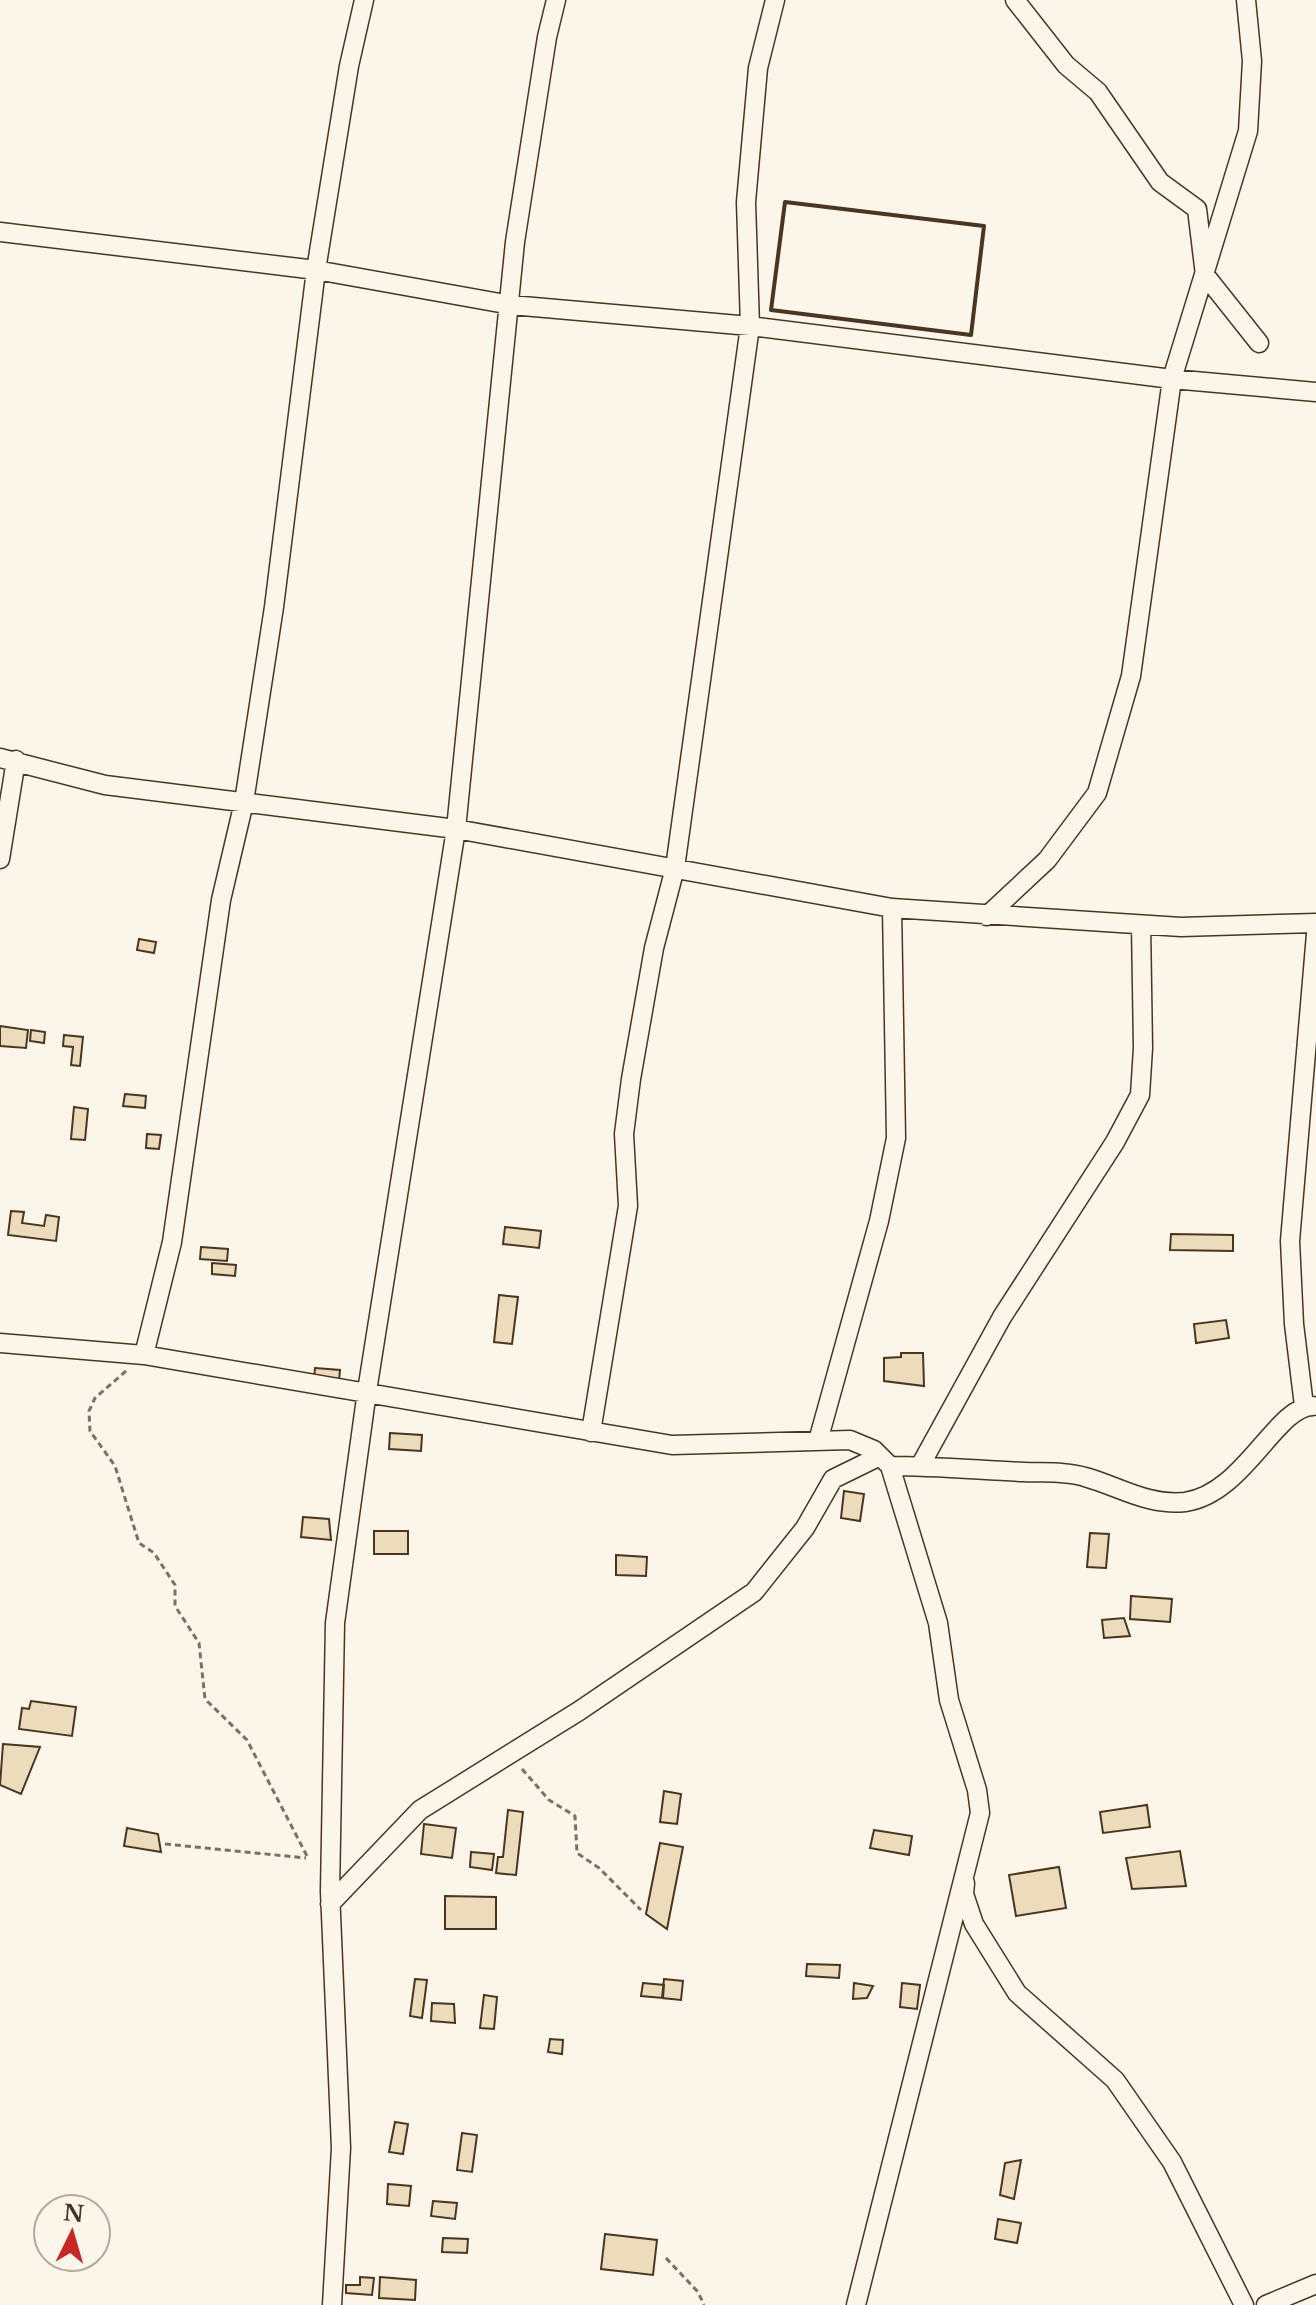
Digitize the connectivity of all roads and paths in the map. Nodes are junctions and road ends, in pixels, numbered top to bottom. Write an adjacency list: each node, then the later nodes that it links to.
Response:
1 (364, 0): 7 (street)
2 (556, 0): 9 (street)
3 (775, 0): 10 (street)
4 (1015, 0): 8 (street)
5 (1246, 0): 8 (street)
6 (0, 232): 7 (street)
7 (316, 270): 9 (street); 15 (street)
8 (1205, 275): 11 (street); 12 (street)
9 (511, 305): 10 (street); 16 (street)
10 (750, 326): 12 (street); 18 (street)
11 (1259, 343)
12 (1172, 379): 13 (street); 20 (street)
13 (1316, 392)
14 (8, 759): 15 (street); 17 (street)
15 (244, 802): 16 (street); 25 (street)
16 (456, 829): 18 (street); 26 (street)
17 (0, 859)
18 (675, 868): 19 (street); 28 (street)
19 (892, 908): 20 (street); 29 (street)
20 (987, 916): 22 (street)
21 (1316, 923): 22 (street)
22 (1141, 925): 31 (street)
23 (1316, 934): 27 (street)
24 (0, 1343): 25 (street)
25 (144, 1355): 26 (street); 34 (path)
26 (367, 1391): 28 (street); 36 (street)
27 (1310, 1406): 31 (street)
28 (591, 1432): 29 (street)
29 (818, 1441): 30 (street)
30 (885, 1461): 31 (street); 32 (street); 35 (street)
31 (920, 1466)
32 (509, 1755): 37 (street); 38 (path)
33 (165, 1844): 34 (path)
34 (308, 1858): 36 (path)
35 (967, 1861): 43 (street); 44 (street)
36 (330, 1884): 37 (street)
37 (330, 1904): 41 (street)
38 (641, 1910)
39 (666, 2258): 42 (path)
40 (1316, 2284): 45 (street)
41 (332, 2305)
42 (704, 2305)
43 (856, 2305)
44 (1244, 2305)
45 (1266, 2305)

